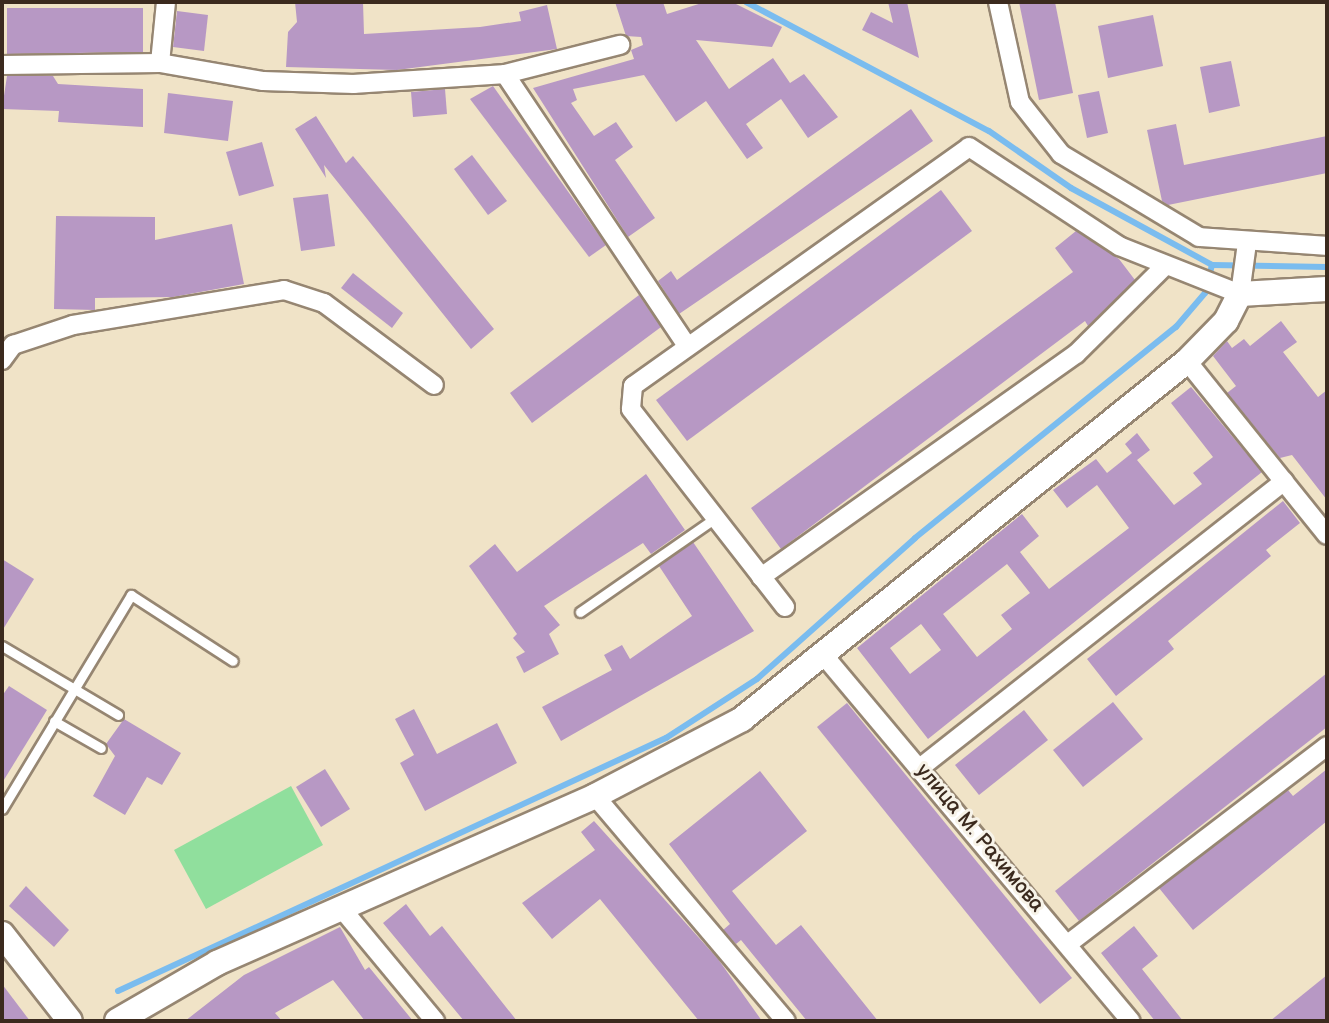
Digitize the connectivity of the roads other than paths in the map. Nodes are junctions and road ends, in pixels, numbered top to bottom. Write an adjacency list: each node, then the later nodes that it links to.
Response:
1 (166, 2): 4 (street)
2 (998, 2): 7 (street)
3 (620, 45): 6 (street)
4 (159, 62): 5 (street); 6 (street)
5 (2, 65)
6 (505, 74): 12 (street)
7 (1247, 243): 8 (street); 10 (street)
8 (1327, 246)
9 (1164, 267): 10 (street); 12 (street); 19 (street)
10 (1234, 286): 11 (street); 14 (street)
11 (1327, 289)
12 (686, 344): 17 (street)
13 (2, 360): 15 (street)
14 (1187, 361): 16 (street); 23 (street)
15 (434, 385)
16 (1284, 481): 18 (street); 30 (street)
17 (715, 518): 19 (street); 21 (lane)
18 (1327, 535)
19 (761, 577): 20 (street)
20 (785, 607)
21 (580, 612)
22 (2, 646): 25 (lane)
23 (826, 658): 30 (street, улица М. Рахимова); 31 (street)
24 (233, 660): 25 (lane)
25 (73, 689): 26 (lane); 27 (lane)
26 (118, 715)
27 (54, 722): 29 (lane); 32 (lane)
28 (1327, 746): 35 (street)
29 (101, 748)
30 (921, 767): 35 (street, улица М. Рахимова)
31 (594, 796): 33 (street); 39 (street)
32 (2, 808)
33 (342, 909): 37 (street); 38 (street)
34 (2, 934): 36 (street)
35 (1068, 944): 40 (street, улица М. Рахимова)
36 (70, 1021)
37 (117, 1021)
38 (435, 1021)
39 (786, 1021)
40 (1131, 1021)

